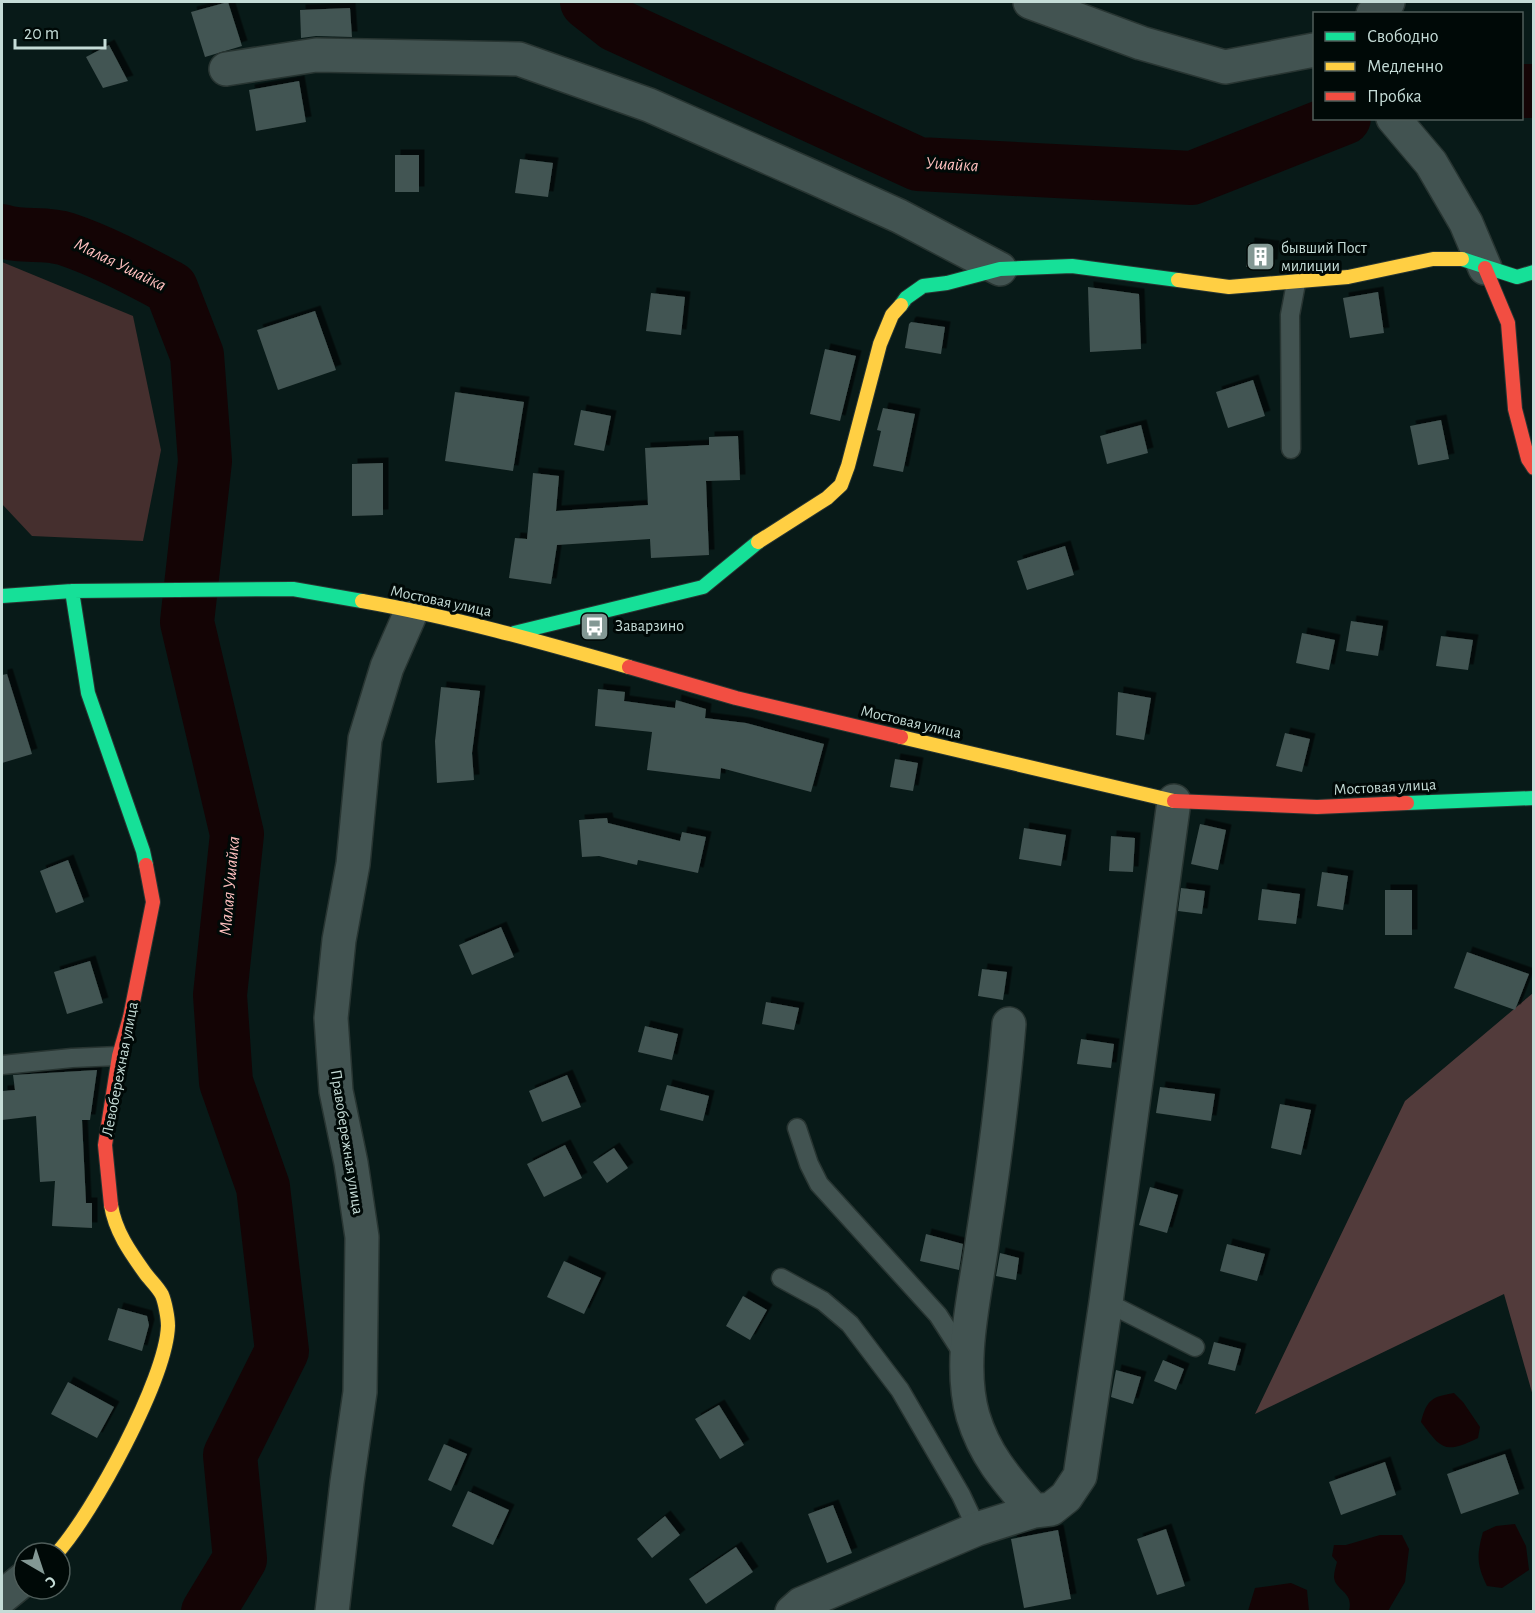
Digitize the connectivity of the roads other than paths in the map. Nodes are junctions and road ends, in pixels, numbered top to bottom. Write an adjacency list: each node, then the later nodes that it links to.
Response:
1 (1030, 2): 4 (street)
2 (1388, 2): 3 (street)
3 (1376, 12)
4 (1313, 50)
5 (226, 69): 8 (street)
6 (1394, 120): 7 (street)
7 (1485, 268): 9 (street); 10 (street); 12 (street)
8 (1000, 269): 10 (street); 16 (street)
9 (1533, 272)
10 (1296, 283): 11 (lane)
11 (1291, 448)
12 (1533, 468)
13 (72, 591): 14 (street, Мостовая улица); 15 (street, Мостовая улица); 20 (street, Левобережная улица)
14 (2, 596)
15 (412, 610): 16 (street, Мостовая улица); 30 (street, Правобережная улица)
16 (511, 633): 18 (street, Мостовая улица)
17 (1533, 798): 18 (street, Мостовая улица)
18 (1174, 801): 24 (street)
19 (1009, 1024): 26 (street)
20 (119, 1056): 21 (lane); 29 (street, Левобережная улица)
21 (2, 1065)
22 (797, 1128): 26 (lane)
23 (782, 1278): 28 (lane)
24 (1107, 1302): 25 (lane); 27 (street)
25 (1195, 1347)
26 (966, 1359): 27 (street)
27 (1034, 1511): 28 (street)
28 (977, 1529): 31 (street)
29 (68, 1541)
30 (332, 1611)
31 (792, 1611)

